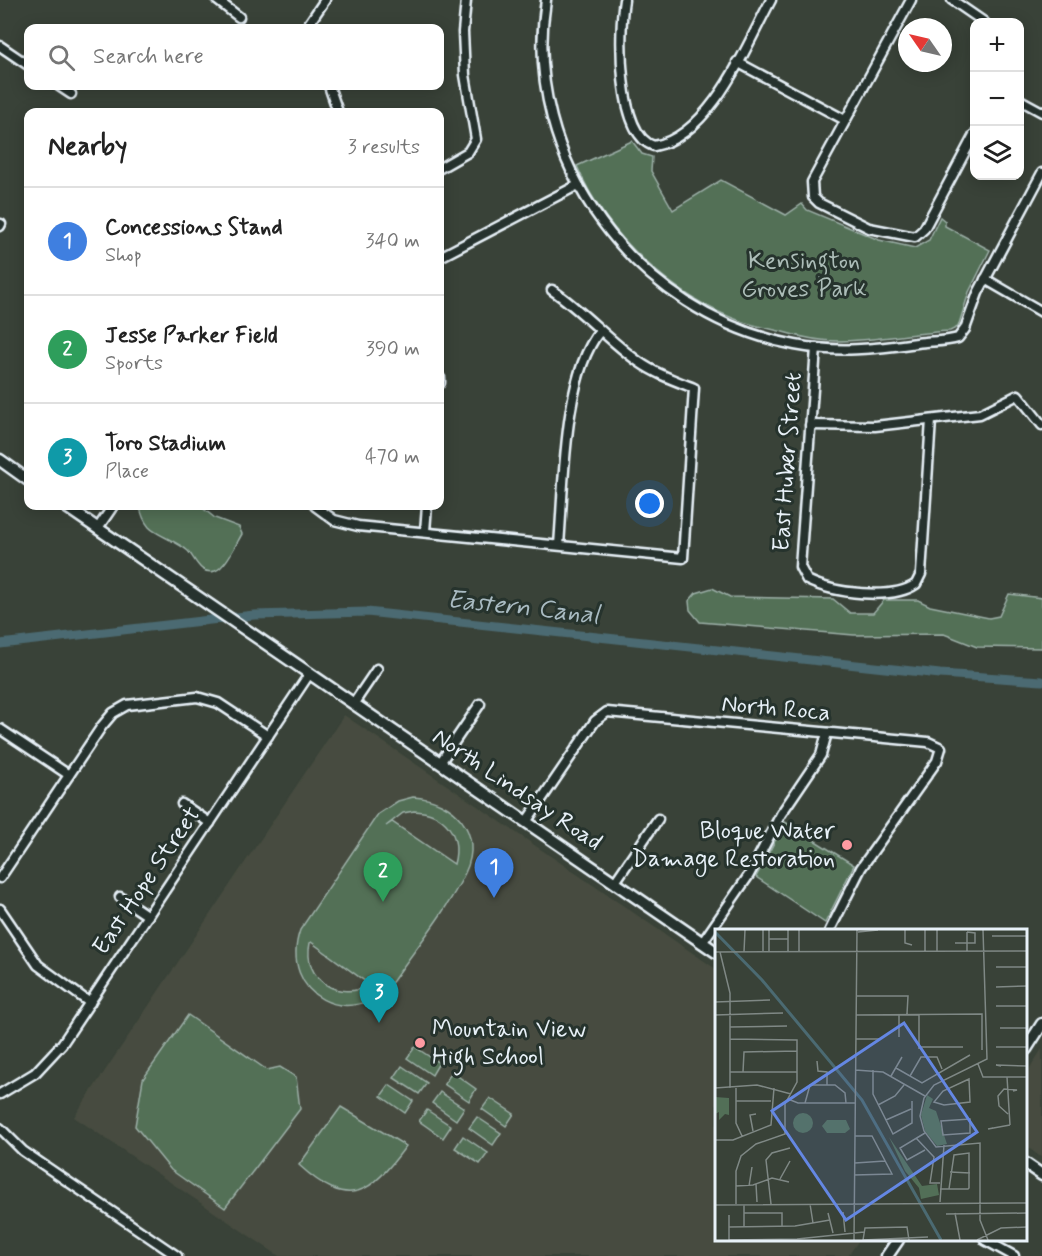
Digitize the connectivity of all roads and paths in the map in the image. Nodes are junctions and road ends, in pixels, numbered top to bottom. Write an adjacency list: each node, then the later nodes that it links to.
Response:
1 (325, 0): 11 (street)
2 (466, 0): 23 (street)
3 (546, 0): 26 (street)
4 (624, 0): 14 (street)
5 (771, 0): 14 (street)
6 (911, 0): 21 (street)
7 (952, 0): 10 (street)
8 (222, 2): 9 (street)
9 (239, 17)
10 (978, 18)
11 (309, 24)
12 (0, 46): 13 (street)
13 (24, 62)
14 (737, 62): 21 (street)
15 (65, 90): 17 (street)
16 (330, 90): 19 (street)
17 (71, 94)
18 (1024, 102): 20 (street)
19 (337, 108)
20 (1042, 112)
21 (845, 120): 22 (street)
22 (970, 144)
23 (444, 166)
24 (1042, 173): 25 (street)
25 (1040, 183): 28 (street)
26 (578, 185): 27 (street); 32 (street)
27 (444, 255)
28 (985, 279): 30 (street); 32 (street)
29 (552, 290): 31 (street)
30 (1042, 312)
31 (600, 331): 44 (street); 44 (street)
32 (816, 348): 34 (street, East Huber Street)
33 (931, 420): 34 (street); 34 (street, East Huber Street); 35 (street)
34 (810, 425)
35 (1042, 425)
36 (0, 460): 37 (main road)
37 (24, 477)
38 (71, 510): 42 (main road, North Lindsay Road)
39 (110, 510): 42 (street)
40 (320, 510): 43 (street)
41 (427, 510): 43 (street)
42 (98, 528): 46 (main road, North Lindsay Road)
43 (425, 531): 44 (street)
44 (559, 544)
45 (377, 669): 47 (street)
46 (310, 673): 47 (main road, North Lindsay Road); 51 (street, East Hope Street)
47 (354, 704): 52 (main road, North Lindsay Road)
48 (480, 704): 52 (street)
49 (0, 729): 53 (street)
50 (827, 733): 56 (street, North Roca); 63 (street, North Roca); 64 (street)
51 (268, 736): 53 (street); 57 (street, East Hope Street)
52 (440, 763): 56 (main road, North Lindsay Road)
53 (69, 775): 58 (street)
54 (182, 804): 57 (street)
55 (658, 819): 59 (street)
56 (526, 822): 59 (main road, North Lindsay Road)
57 (210, 823): 62 (street, East Hope Street)
58 (0, 878)
59 (615, 882): 64 (main road, North Lindsay Road)
60 (120, 897): 62 (street)
61 (0, 909): 66 (street)
62 (148, 916): 66 (street, East Hope Street)
63 (830, 929)
64 (702, 942): 65 (main road, North Lindsay Road)
65 (715, 951)
66 (90, 1003): 69 (street, East Hope Street)
67 (1042, 1024): 68 (main road)
68 (1027, 1047)
69 (0, 1094)
70 (0, 1128): 75 (street)
71 (1027, 1165): 72 (main road)
72 (1042, 1175)
73 (897, 1241): 76 (main road)
74 (988, 1241): 77 (street)
75 (177, 1256)
76 (886, 1256)
77 (1014, 1256)

